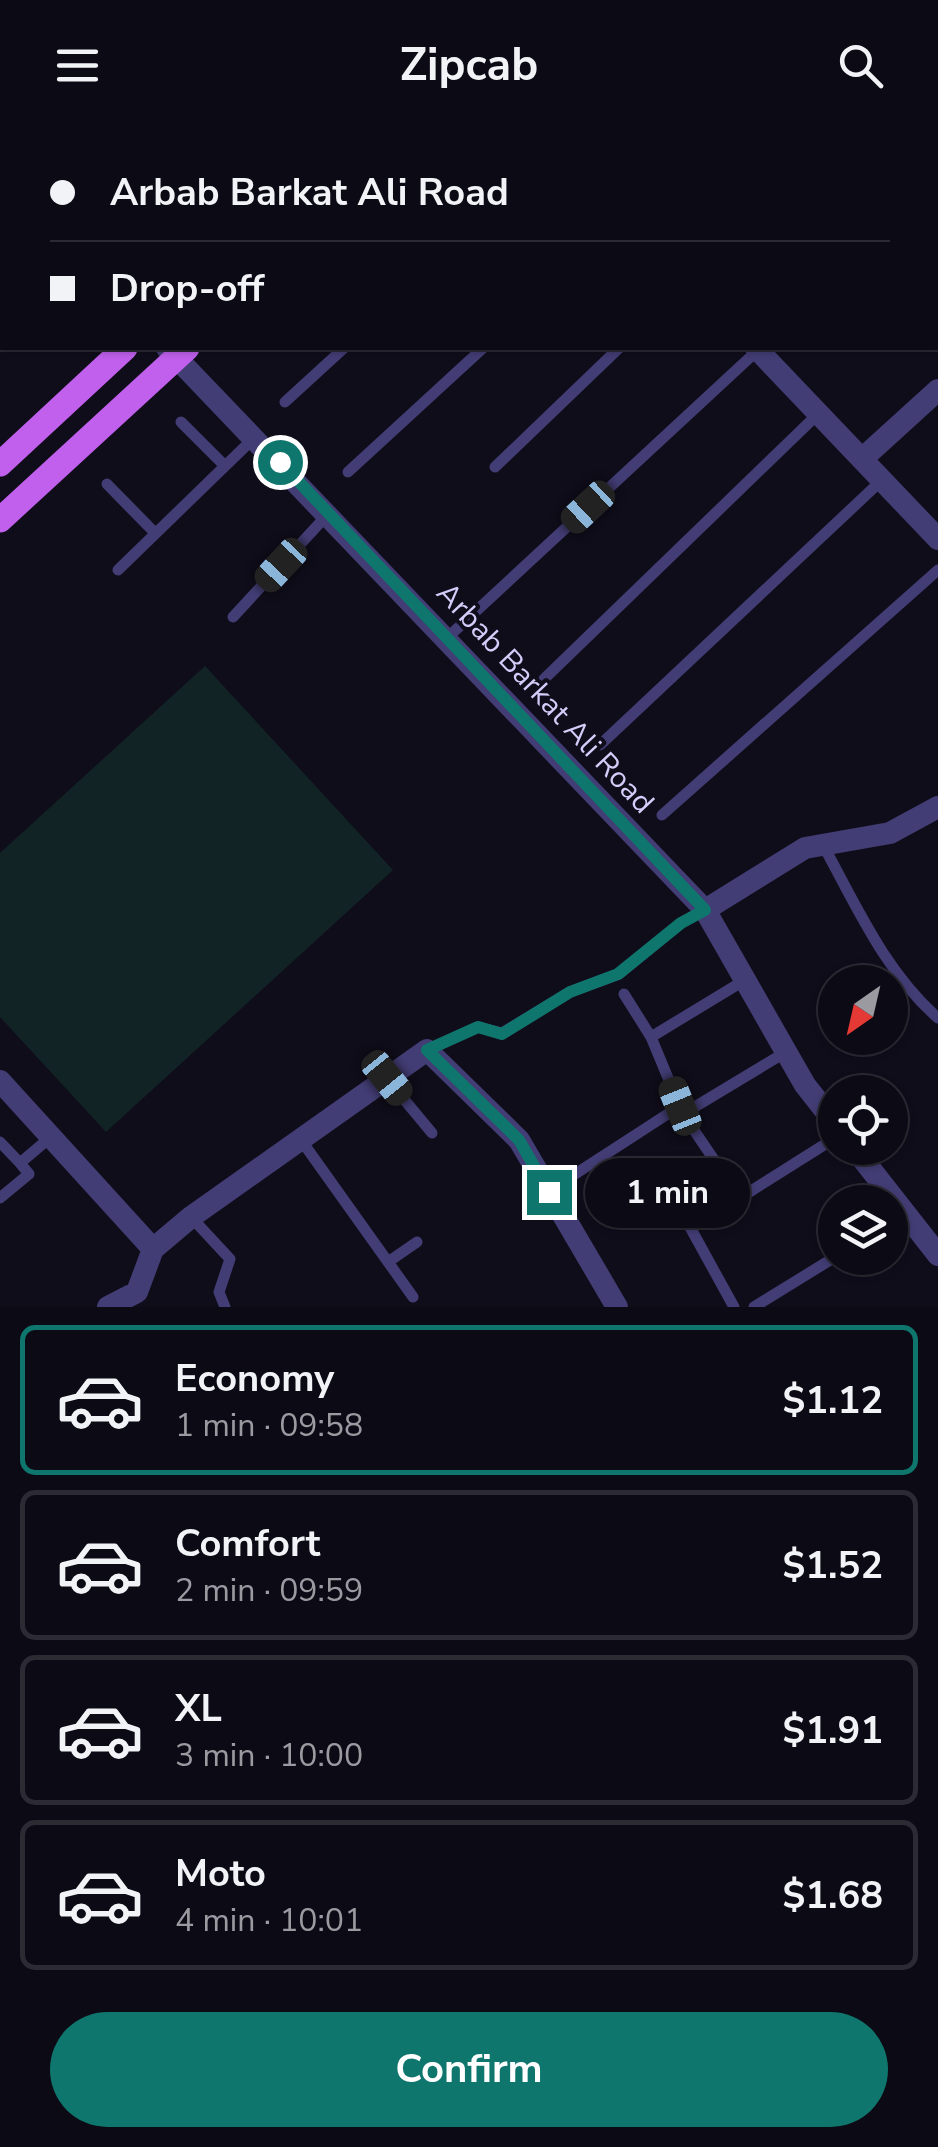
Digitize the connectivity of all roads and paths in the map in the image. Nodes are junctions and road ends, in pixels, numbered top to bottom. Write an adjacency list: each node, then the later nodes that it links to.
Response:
1 (123, 350): 14 (main road)
2 (342, 350): 9 (lane)
3 (480, 350): 17 (lane)
4 (617, 350): 16 (lane)
5 (756, 350): 27 (lane)
6 (760, 350): 10 (street)
7 (177, 351): 12 (street, Arbab Barkat Ali Road); 21 (main road)
8 (938, 390): 13 (street)
9 (285, 402)
10 (819, 413): 13 (street); 28 (lane)
11 (181, 422): 15 (lane)
12 (256, 436): 15 (lane); 20 (street, Arbab Barkat Ali Road)
13 (862, 459): 18 (street)
14 (0, 464)
15 (225, 466): 22 (lane)
16 (495, 467)
17 (348, 472)
18 (882, 480): 23 (street); 29 (lane)
19 (107, 484): 22 (lane)
20 (329, 514): 26 (lane); 27 (street, Arbab Barkat Ali Road)
21 (0, 520)
22 (156, 533): 24 (lane)
23 (938, 538)
24 (118, 570)
25 (938, 570): 31 (lane)
26 (234, 617)
27 (446, 638): 33 (street, Arbab Barkat Ali Road)
28 (544, 678)
29 (600, 746)
30 (938, 806): 32 (street)
31 (662, 815)
32 (823, 845): 33 (street); 36 (lane)
33 (705, 910): 34 (street, Arbab Barkat Ali Road); 38 (lane)
34 (745, 980): 37 (lane); 39 (street, Arbab Barkat Ali Road)
35 (624, 994): 37 (lane)
36 (938, 1018)
37 (652, 1037): 43 (lane)
38 (427, 1050): 40 (street); 50 (street)
39 (786, 1052): 42 (street, Arbab Barkat Ali Road); 43 (lane)
40 (387, 1078): 44 (lane); 46 (street)
41 (0, 1081): 45 (street)
42 (818, 1101)
43 (682, 1110): 48 (lane); 50 (lane)
44 (432, 1133)
45 (52, 1136): 49 (lane); 56 (street)
46 (301, 1140): 52 (street); 58 (lane)
47 (0, 1142): 49 (lane)
48 (818, 1149)
49 (20, 1164): 51 (lane)
50 (549, 1192): 63 (street)
51 (0, 1198)
52 (191, 1217): 56 (street); 62 (lane)
53 (685, 1218): 64 (lane)
54 (908, 1227): 57 (street)
55 (417, 1242): 58 (lane)
56 (153, 1248): 61 (street)
57 (938, 1255)
58 (388, 1262): 60 (lane)
59 (818, 1267): 65 (lane)
60 (413, 1297)
61 (108, 1307)
62 (225, 1307)
63 (616, 1307)
64 (734, 1307)
65 (754, 1307)

